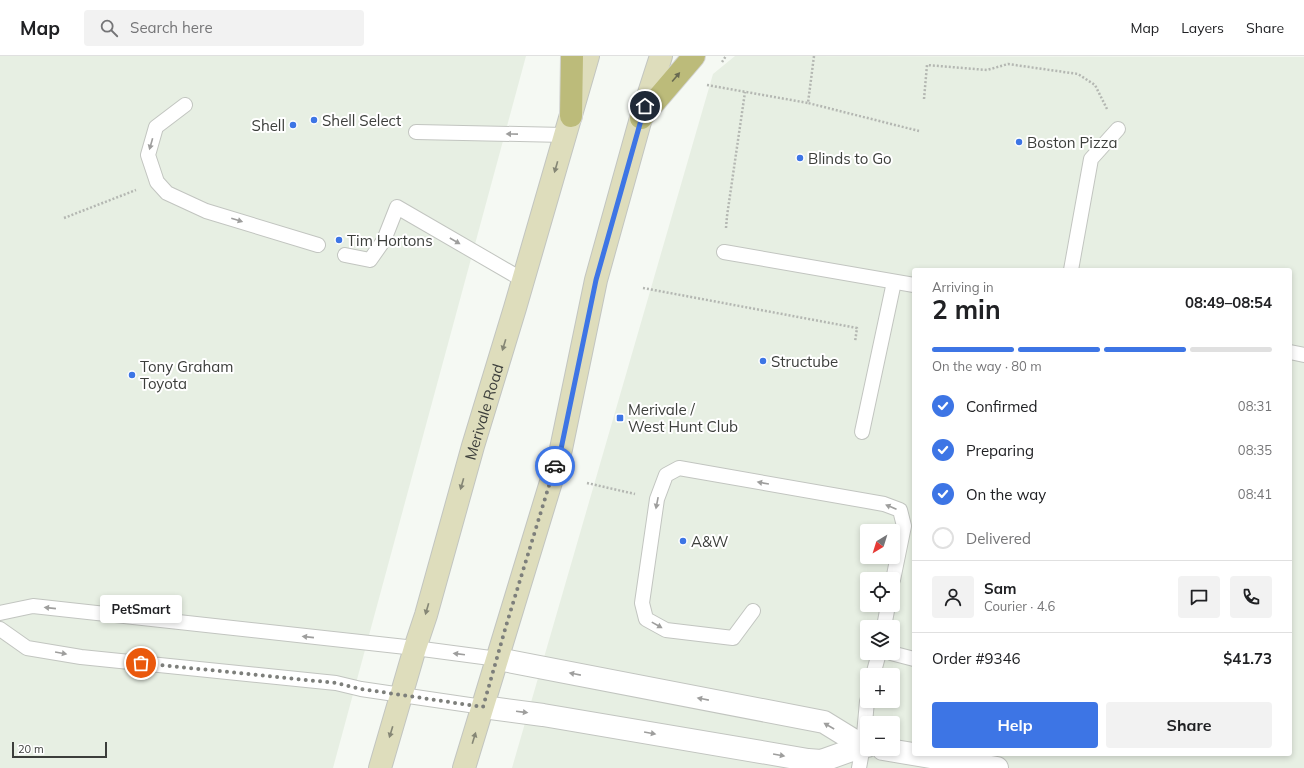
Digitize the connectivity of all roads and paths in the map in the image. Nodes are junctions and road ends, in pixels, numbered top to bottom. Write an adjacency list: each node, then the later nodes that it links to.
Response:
1 (572, 56): 14 (main road)
2 (588, 56): 14 (main road, Merivale Road)
3 (661, 56): 13 (main road)
4 (694, 56): 13 (main road, one-way to 4)
5 (726, 56): 7 (path)
6 (814, 56): 11 (path)
7 (718, 68)
8 (710, 79): 9 (path)
9 (745, 92): 11 (path); 21 (path)
10 (924, 99): 15 (path)
11 (808, 102): 16 (path)
12 (185, 105): 18 (lane, one-way to 18)
13 (642, 118): 41 (main road)
14 (568, 126): 17 (lane, one-way to 17); 24 (main road, Merivale Road, one-way to 24)
15 (1118, 129): 23 (lane)
16 (919, 131)
17 (416, 132)
18 (157, 182): 19 (path); 20 (lane, one-way to 20)
19 (64, 218)
20 (318, 245)
21 (724, 252): 25 (lane)
22 (345, 254): 24 (lane, one-way to 24)
23 (1071, 268)
24 (523, 280): 38 (main road, Merivale Road, one-way to 38)
25 (894, 282): 26 (lane); 30 (lane)
26 (912, 285)
27 (643, 288): 30 (path)
28 (1292, 352): 29 (lane)
29 (1304, 354)
30 (877, 359): 31 (lane)
31 (862, 432)
32 (587, 483): 33 (path)
33 (629, 493)
34 (895, 572): 35 (lane, one-way to 35)
35 (753, 611)
36 (0, 613): 38 (lane, one-way to 36)
37 (0, 629): 42 (lane, one-way to 42)
38 (415, 648): 41 (lane, one-way to 38); 42 (main road, Merivale Road)
39 (900, 655): 40 (lane)
40 (912, 658)
41 (498, 659): 43 (main road); 44 (street, one-way to 41)
42 (402, 695): 43 (lane); 50 (main road, Merivale Road, one-way to 50)
43 (483, 707): 45 (street, one-way to 45); 51 (main road, one-way to 43)
44 (860, 741)
45 (860, 750)
46 (900, 752): 47 (street)
47 (912, 754)
48 (866, 756): 52 (lane)
49 (925, 756): 53 (street)
50 (380, 768)
51 (464, 768)
52 (859, 768)
53 (997, 768)

